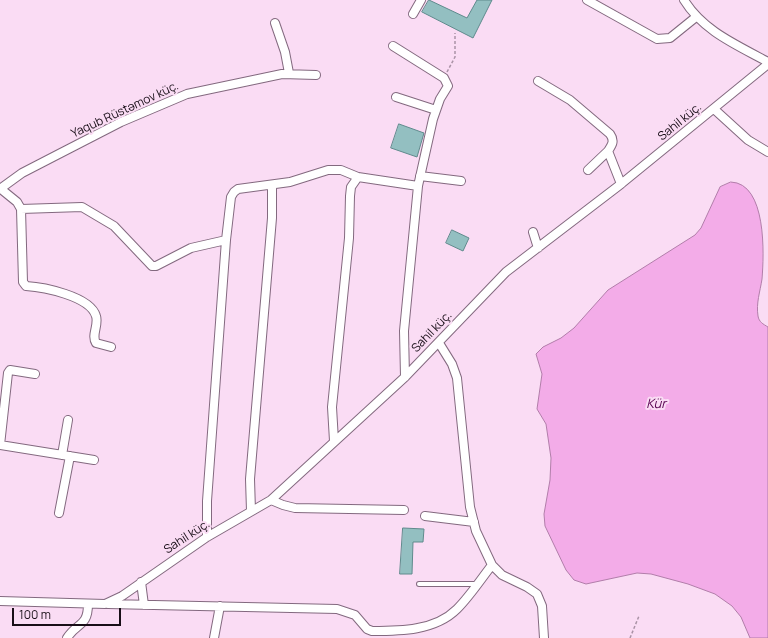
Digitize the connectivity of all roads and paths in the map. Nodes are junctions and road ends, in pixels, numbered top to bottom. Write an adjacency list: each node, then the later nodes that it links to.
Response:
1 (421, 0): 4 (street)
2 (587, 0): 5 (street)
3 (684, 0): 5 (street)
4 (413, 14)
5 (696, 17): 9 (street)
6 (275, 23): 10 (street)
7 (456, 34): 12 (path)
8 (393, 46): 12 (street)
9 (768, 63): 15 (street, Sahil küç.)
10 (289, 73): 11 (street, Yaqub Rüstəmov küç.); 26 (street, Yaqub Rüstəmov küç.)
11 (316, 76)
12 (444, 78): 16 (street)
13 (538, 81): 17 (street)
14 (396, 97): 16 (street)
15 (714, 109): 18 (street); 23 (street, Sahil küç.)
16 (436, 110): 20 (street)
17 (608, 152): 19 (street); 23 (street)
18 (768, 152)
19 (588, 170)
20 (420, 176): 22 (street); 25 (street)
21 (358, 177): 24 (street); 25 (street); 36 (street)
22 (461, 181)
23 (621, 184): 30 (street, Sahil küç.)
24 (272, 186): 29 (street); 41 (street)
25 (418, 186): 34 (street)
26 (0, 189): 27 (street)
27 (21, 209): 29 (street); 32 (street)
28 (533, 232): 30 (street)
29 (226, 240): 45 (street)
30 (538, 248): 31 (street, Sahil küç.)
31 (439, 343): 34 (street, Sahil küç.); 44 (street)
32 (111, 347)
33 (35, 374): 37 (street)
34 (404, 377): 36 (street, Sahil küç.)
35 (68, 420): 37 (street)
36 (334, 441): 39 (street, Sahil küç.)
37 (66, 455): 38 (street); 42 (street)
38 (94, 460)
39 (272, 500): 40 (street); 41 (street, Sahil küç.)
40 (404, 510)
41 (251, 511): 45 (street, Sahil küç.)
42 (59, 513)
43 (425, 516): 44 (street)
44 (474, 522): 46 (street)
45 (207, 537): 47 (street, Sahil küç.)
46 (492, 565): 49 (street, Sahil küç.); 59 (street)
47 (141, 582): 52 (street, Sahil küç.); 53 (street)
48 (418, 584): 49 (lane)
49 (477, 584): 56 (street, Sahil küç.)
50 (0, 601): 51 (street, Sahil küç.)
51 (88, 604): 52 (street, Sahil küç.); 57 (street)
52 (105, 604): 53 (street, Sahil küç.)
53 (144, 605): 54 (street, Sahil küç.)
54 (220, 606): 56 (street, Sahil küç.); 58 (street)
55 (639, 616): 60 (path)
56 (372, 634)
57 (67, 638)
58 (214, 638)
59 (544, 638)
60 (630, 638)

